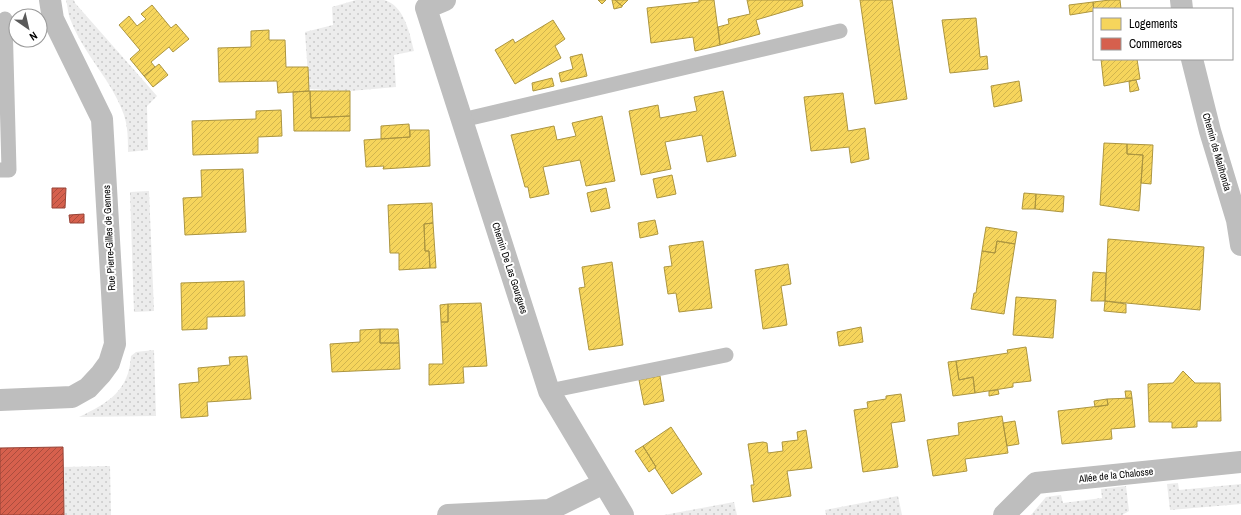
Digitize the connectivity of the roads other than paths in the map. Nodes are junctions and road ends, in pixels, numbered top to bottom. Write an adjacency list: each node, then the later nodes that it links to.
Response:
1 (429, 3): 6 (street, Chemin De Las Gourgues)
2 (48, 13): 12 (street, Rue Pierre-Gilles de Gennes)
3 (7, 19): 7 (lane)
4 (840, 31): 6 (lane)
5 (1192, 60): 8 (street, Chemin de Malihonda)
6 (462, 120): 11 (street, Chemin De Las Gourgues)
7 (0, 170)
8 (1233, 183): 9 (street, Chemin de Malihonda)
9 (1241, 245)
10 (726, 354): 11 (lane)
11 (550, 391): 14 (street, Chemin De Las Gourgues)
12 (0, 400)
13 (1241, 462): 17 (street, Allée de la Chalosse)
14 (604, 483): 15 (street); 16 (street, Chemin De Las Gourgues)
15 (448, 515)
16 (623, 515)
17 (1004, 515)

